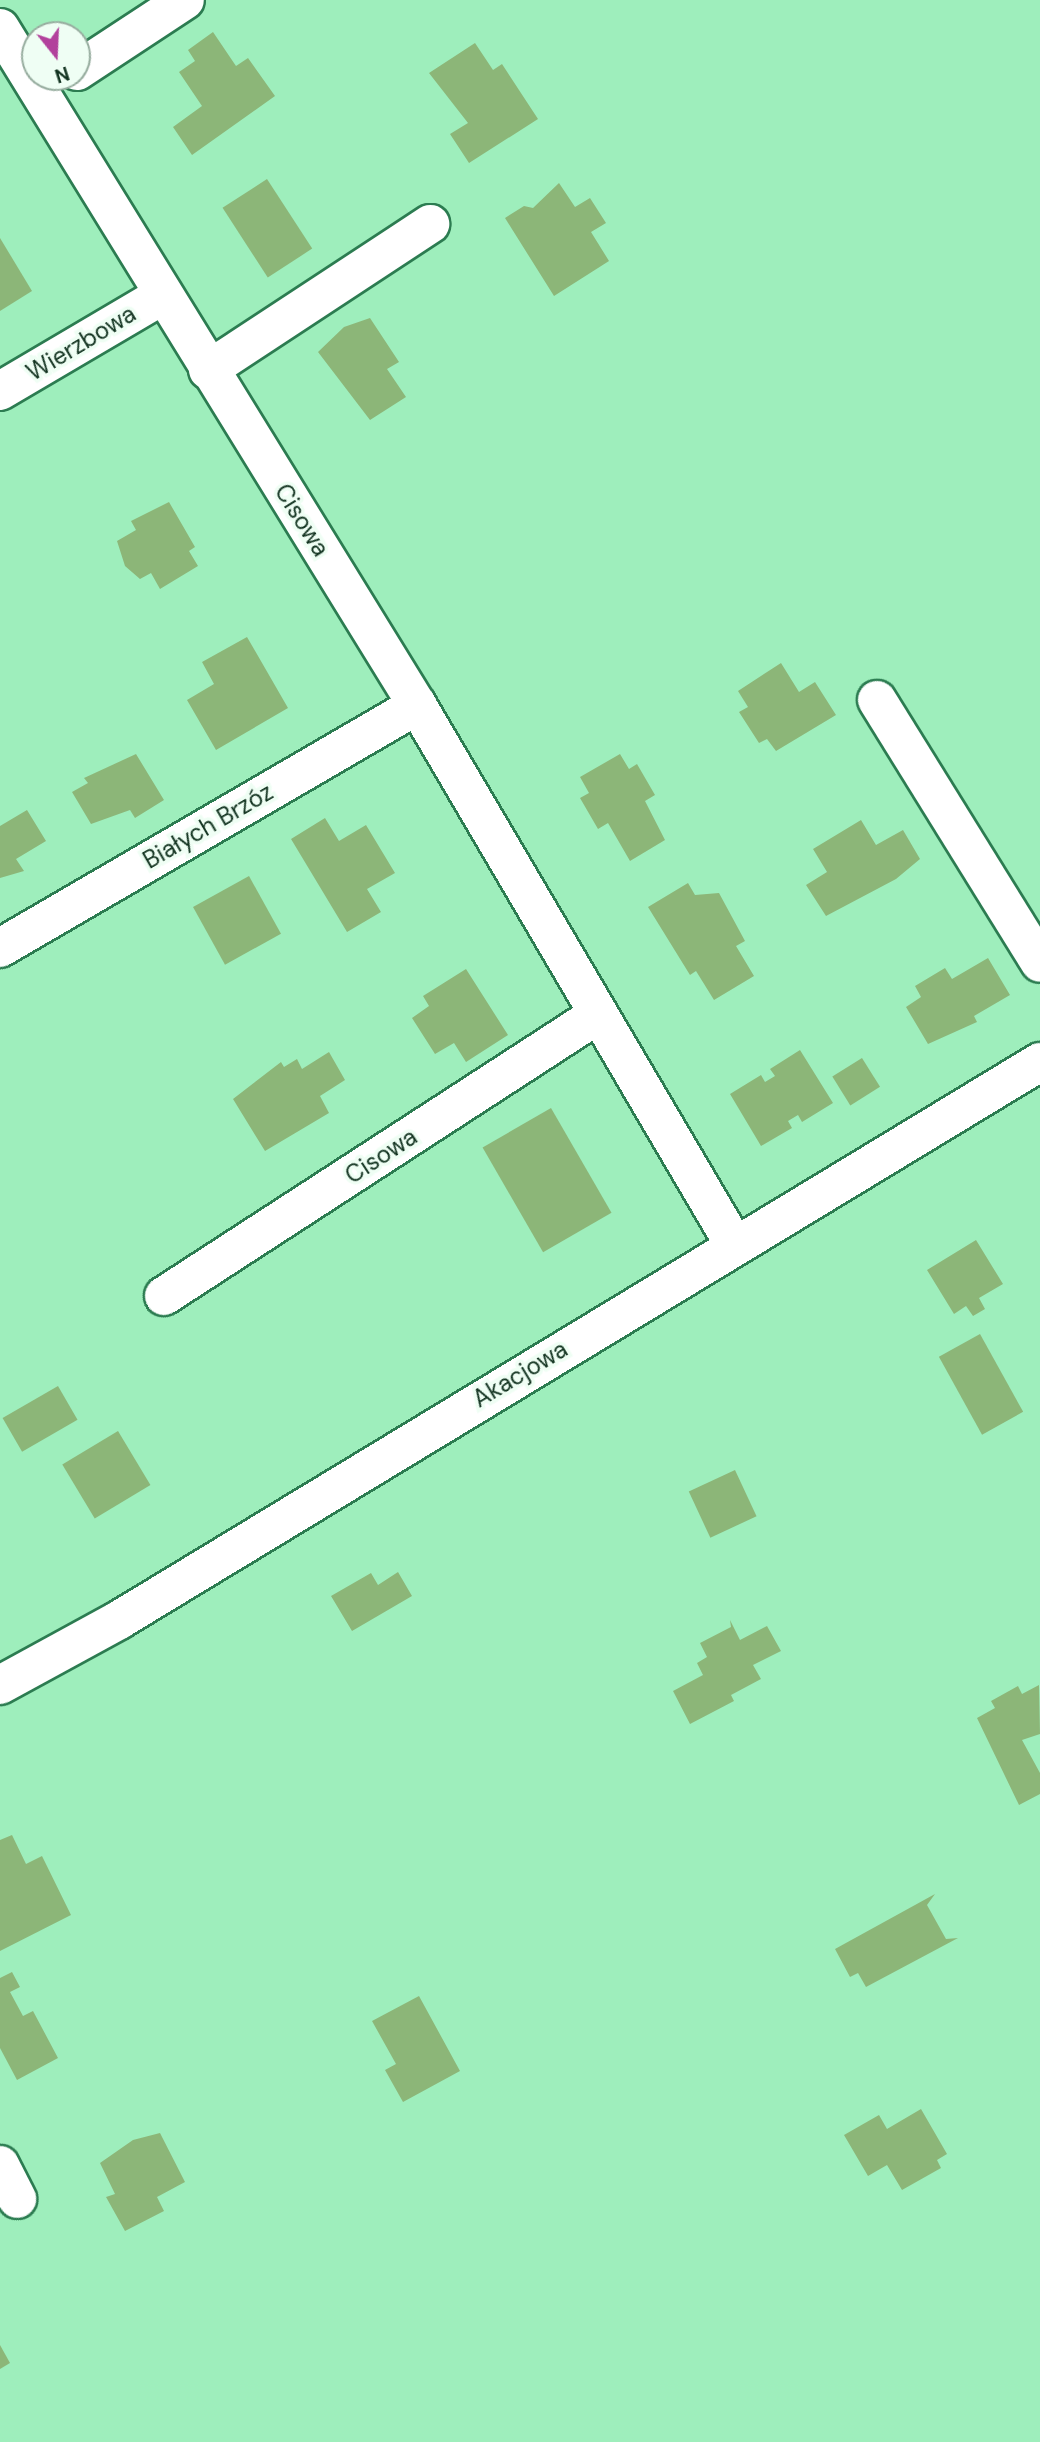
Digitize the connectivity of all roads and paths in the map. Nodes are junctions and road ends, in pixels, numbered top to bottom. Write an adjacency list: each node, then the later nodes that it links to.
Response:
1 (186, 0): 4 (street)
2 (0, 28): 3 (street, Cisowa)
3 (21, 50)
4 (91, 63)
5 (58, 91): 7 (street, Cisowa)
6 (430, 224): 8 (street)
7 (163, 295): 8 (street, Cisowa); 9 (street, Wierzbowa)
8 (208, 370): 11 (street, Cisowa)
9 (0, 391)
10 (877, 700): 13 (street)
11 (417, 705): 12 (street, Białych Brzóz); 14 (street, Cisowa)
12 (0, 948)
13 (1040, 963)
14 (597, 1015): 16 (street, Cisowa); 17 (street, Cisowa)
15 (1040, 1062): 16 (street, Akacjowa)
16 (734, 1246): 18 (street, Akacjowa)
17 (164, 1296)
18 (0, 1685)
19 (0, 2165): 20 (street)
20 (17, 2199)

